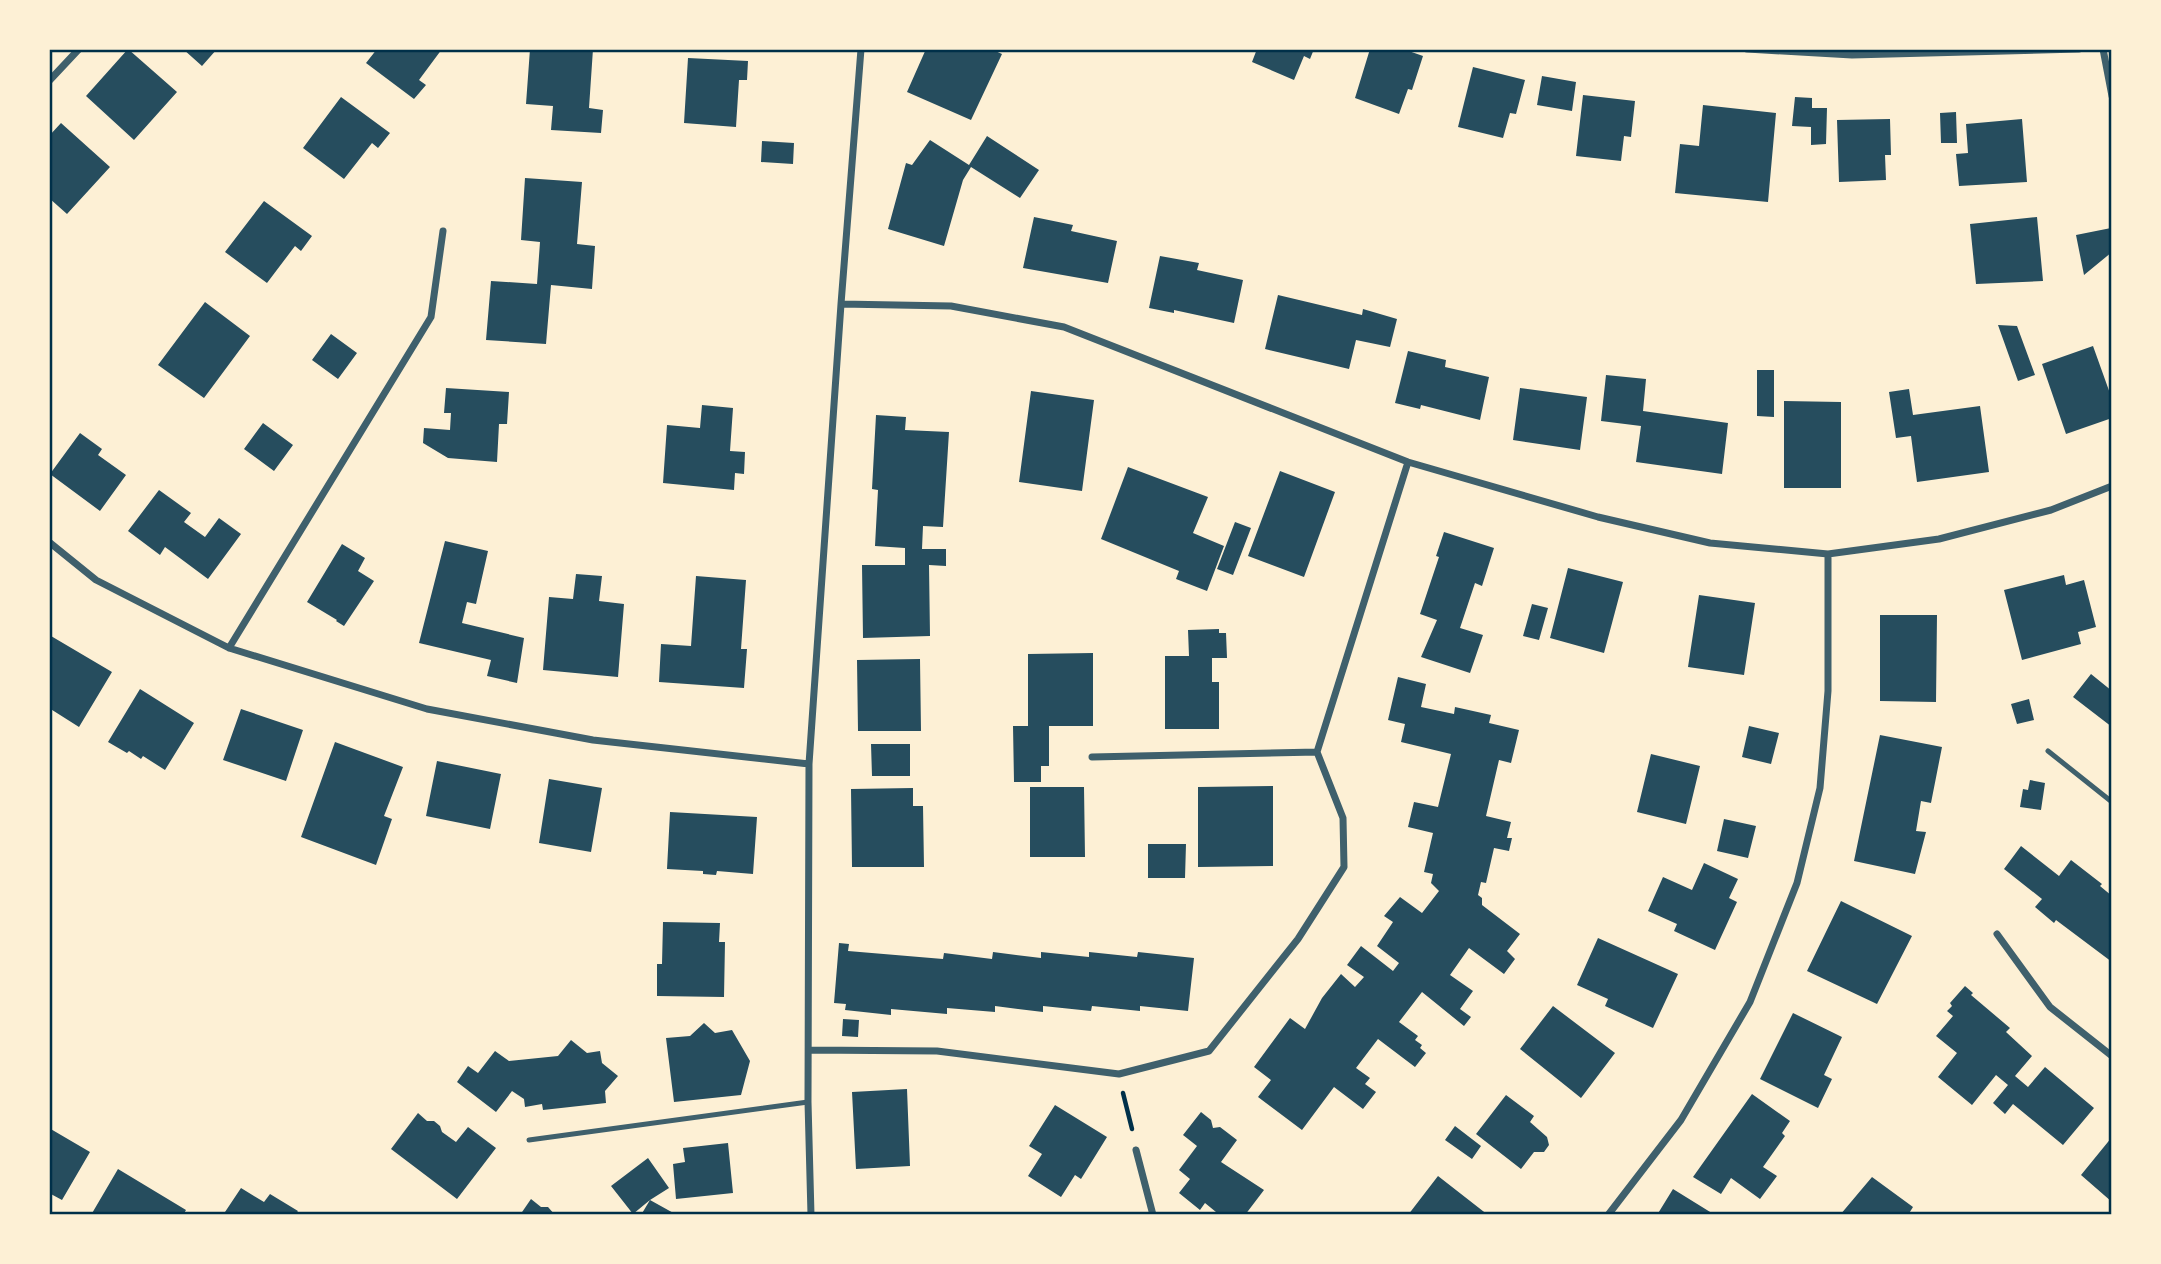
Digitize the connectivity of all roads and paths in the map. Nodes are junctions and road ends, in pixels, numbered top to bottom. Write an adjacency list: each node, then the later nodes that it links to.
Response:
1 (79, 49): 6 (street)
2 (861, 49): 9 (street)
3 (1747, 49): 4 (street)
4 (2079, 49)
5 (2103, 49): 7 (street)
6 (49, 81)
7 (2112, 96)
8 (443, 231): 14 (street)
9 (841, 304): 10 (street); 18 (street)
10 (1408, 462): 13 (street); 16 (street)
11 (2112, 486): 13 (street)
12 (49, 542): 14 (street)
13 (1828, 554): 29 (street)
14 (229, 648): 18 (street)
15 (2048, 751): 19 (lane)
16 (1317, 752): 17 (street); 23 (street)
17 (1092, 757)
18 (809, 764): 21 (street)
19 (2112, 802)
20 (1997, 934): 22 (street)
21 (809, 1050): 23 (street); 24 (street)
22 (2112, 1056)
23 (1119, 1074): 26 (path)
24 (808, 1102): 25 (lane); 27 (street)
25 (529, 1140)
26 (1136, 1150): 28 (street)
27 (811, 1215)
28 (1153, 1215)
29 (1608, 1215)

